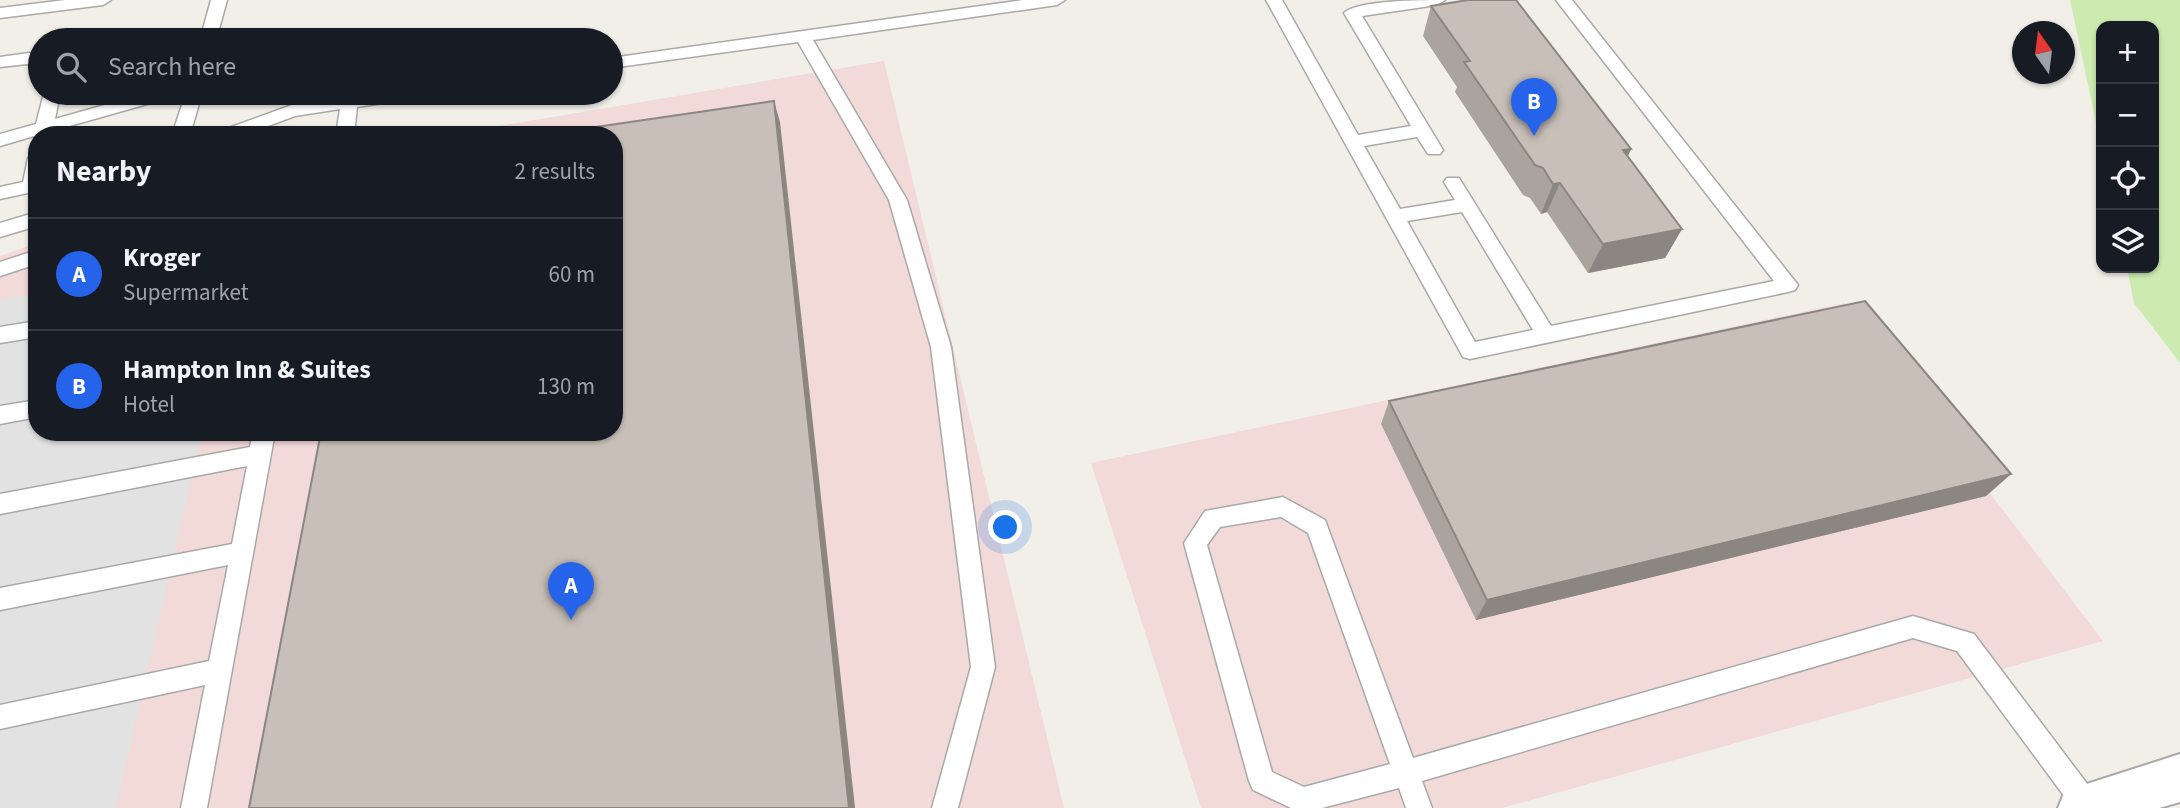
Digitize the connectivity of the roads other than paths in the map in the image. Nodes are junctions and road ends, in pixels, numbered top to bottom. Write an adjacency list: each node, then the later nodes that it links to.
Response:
1 (219, 0): 8 (lane)
2 (1057, 0): 9 (lane)
3 (1274, 0): 26 (lane)
4 (1437, 0): 23 (lane)
5 (1564, 0): 39 (lane)
6 (94, 1): 7 (lane)
7 (0, 13)
8 (211, 28)
9 (803, 36): 11 (lane); 52 (lane)
10 (28, 58): 12 (lane)
11 (623, 61)
12 (0, 62)
13 (49, 105): 18 (lane)
14 (126, 105): 19 (lane)
15 (190, 105): 20 (lane)
16 (330, 105): 21 (lane)
17 (349, 105): 22 (lane)
18 (44, 126)
19 (56, 126)
20 (184, 126)
21 (251, 126)
22 (346, 126)
23 (1422, 130): 26 (lane); 27 (lane)
24 (28, 133): 25 (lane)
25 (0, 140)
26 (1353, 142): 32 (lane)
27 (1434, 150)
28 (1453, 182): 31 (lane)
29 (28, 187): 30 (lane)
30 (0, 192)
31 (1466, 204): 32 (lane); 39 (lane)
32 (1395, 217): 39 (lane)
33 (28, 222): 34 (lane)
34 (0, 230)
35 (28, 260): 36 (lane)
36 (0, 270)
37 (28, 331): 38 (lane)
38 (0, 335)
39 (1546, 335)
40 (28, 410): 41 (lane)
41 (0, 415)
42 (262, 443): 43 (lane); 44 (lane)
43 (0, 504)
44 (242, 552): 45 (lane); 46 (lane)
45 (0, 599)
46 (219, 670): 47 (lane); 51 (lane)
47 (0, 717)
48 (1406, 773): 48 (lane); 50 (lane); 53 (lane)
49 (2180, 778): 50 (street)
50 (2085, 807)
51 (194, 808)
52 (945, 808)
53 (1419, 808)

